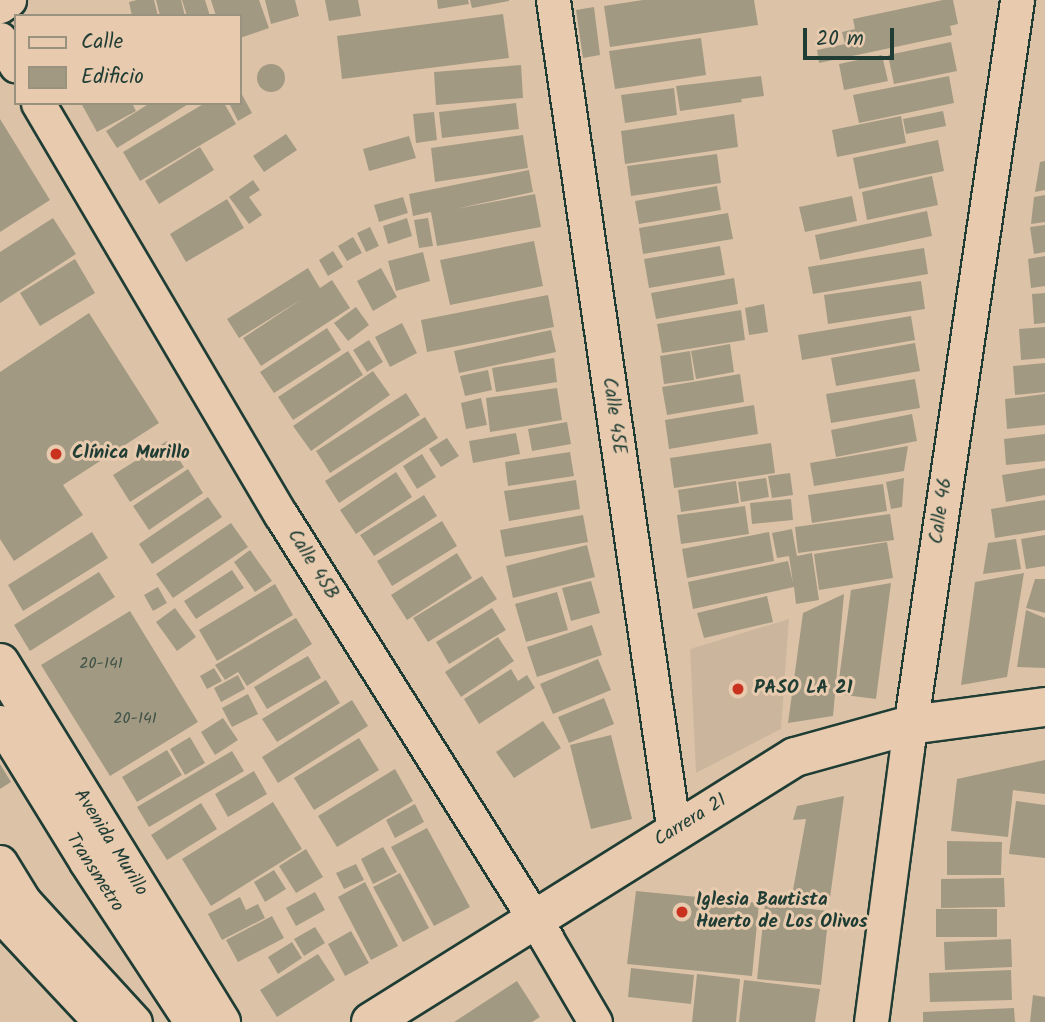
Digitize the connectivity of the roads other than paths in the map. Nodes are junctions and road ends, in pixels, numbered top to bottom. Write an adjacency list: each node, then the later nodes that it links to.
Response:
1 (9, 0): 4 (street)
2 (553, 0): 12 (street, Calle 45E)
3 (1017, 0): 11 (street, Calle 46)
4 (0, 6)
5 (0, 39): 6 (street)
6 (14, 63)
7 (39, 105): 15 (street, Calle 45B)
8 (0, 663): 19 (main road, Avenida Murillo)
9 (1045, 707): 11 (main road, Carrera 21)
10 (0, 722): 18 (street, Transmetro)
11 (910, 725): 12 (main road, Carrera 21); 22 (street, Calle 46)
12 (674, 832): 15 (main road, Carrera 21)
13 (0, 862): 17 (street)
14 (0, 911): 16 (main road)
15 (533, 920): 20 (main road, Carrera 21); 21 (street, Calle 45B)
16 (104, 1022)
17 (135, 1022)
18 (191, 1022)
19 (221, 1022)
20 (371, 1022)
21 (595, 1022)
22 (871, 1022)

